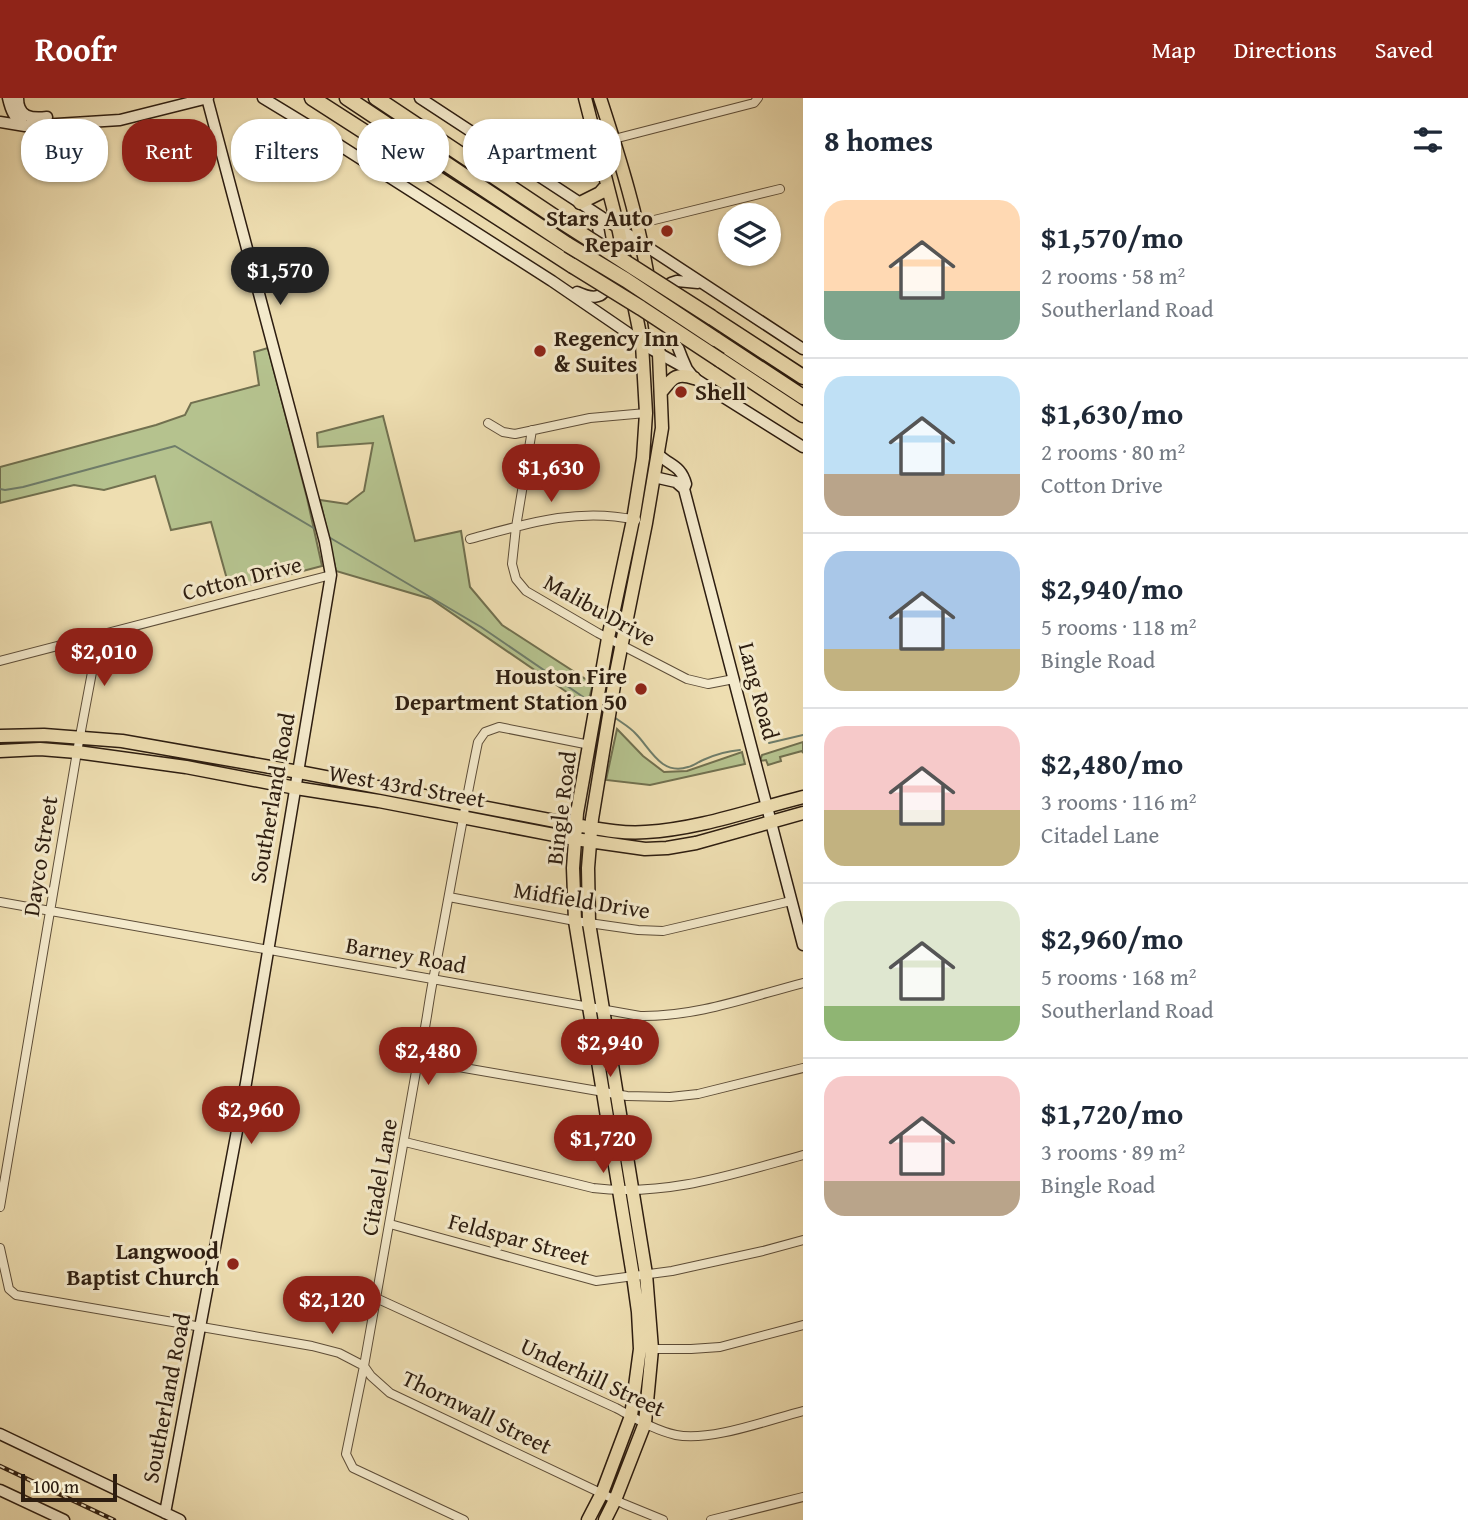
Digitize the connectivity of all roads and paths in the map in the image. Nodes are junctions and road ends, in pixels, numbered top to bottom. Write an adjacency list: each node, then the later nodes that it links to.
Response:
1 (8, 98): 16 (street)
2 (18, 98): 3 (street)
3 (177, 98)
4 (208, 98): 14 (street); 46 (street, Southerland Road)
5 (262, 98): 26 (street)
6 (312, 98): 35 (highway, bridge)
7 (346, 98): 34 (highway, bridge)
8 (376, 98): 32 (highway, bridge)
9 (420, 98): 22 (street)
10 (585, 98): 20 (main road, Bingle Road)
11 (600, 98): 13 (main road, Bingle Road)
12 (758, 98): 18 (street)
13 (607, 119)
14 (108, 121)
15 (0, 122): 17 (street)
16 (21, 122)
17 (21, 126)
18 (621, 137)
19 (621, 164): 23 (main road, Bingle Road)
20 (607, 185): 22 (main road); 24 (main road, Bingle Road)
21 (780, 189): 23 (street)
22 (584, 206): 24 (street); 26 (street)
23 (638, 224): 25 (main road, Bingle Road)
24 (618, 227): 25 (street); 28 (main road, Bingle Road)
25 (642, 245): 27 (street); 30 (main road, Bingle Road)
26 (552, 281): 28 (street)
27 (707, 287): 29 (street); 31 (street)
28 (642, 344): 30 (street); 36 (main road, Bingle Road)
29 (803, 349)
30 (659, 354): 31 (street); 33 (main road, Bingle Road)
31 (690, 373): 33 (main road); 39 (street)
32 (803, 377)
33 (661, 392): 40 (main road, Bingle Road)
34 (803, 397)
35 (803, 415)
36 (646, 417): 38 (street); 41 (main road); 43 (main road, Bingle Road)
37 (488, 423): 38 (street)
38 (532, 430): 44 (street, Malibu Drive)
39 (803, 447)
40 (658, 454): 41 (main road, Bingle Road); 42 (street, Lang Road)
41 (654, 477): 42 (street); 43 (main road, Bingle Road)
42 (684, 489): 52 (street, Lang Road)
43 (640, 521): 44 (street); 48 (main road, Bingle Road); 49 (main road, Bingle Road)
44 (516, 527): 45 (street); 48 (street, Malibu Drive)
45 (470, 539)
46 (331, 575): 47 (street, Cotton Drive); 61 (street, Southerland Road)
47 (99, 635): 50 (street, Cotton Drive); 55 (street, Dayco Street)
48 (608, 638): 49 (street, Malibu Drive); 51 (main road, Bingle Road)
49 (622, 645): 51 (main road, Bingle Road); 52 (street, Malibu Drive)
50 (0, 661)
51 (610, 672): 53 (main road, Bingle Road)
52 (734, 678): 66 (street, Lang Road)
53 (601, 723): 56 (main road, Bingle Road); 71 (main road, Bingle Road)
54 (0, 736): 55 (main road, West 43rd Street)
55 (80, 737): 58 (street, Dayco Street); 59 (main road, West 43rd Street)
56 (590, 745): 65 (street, Citadel Lane); 70 (main road, Bingle Road)
57 (0, 751): 58 (main road, West 43rd Street)
58 (77, 752): 60 (main road, West 43rd Street); 79 (street, Dayco Street)
59 (187, 752): 60 (main road); 61 (main road, West 43rd Street)
60 (186, 767): 62 (main road, West 43rd Street)
61 (299, 772): 62 (street, Southerland Road); 63 (main road, West 43rd Street)
62 (296, 788): 63 (main road, West 43rd Street); 83 (street, Southerland Road)
63 (381, 795): 65 (main road, West 43rd Street); 68 (main road, West 43rd Street)
64 (803, 797): 66 (main road, West 43rd Street)
65 (465, 804): 68 (street, Citadel Lane); 70 (main road, West 43rd Street)
66 (767, 806): 69 (street, Lang Road); 72 (main road, West 43rd Street)
67 (803, 813): 69 (main road, West 43rd Street)
68 (462, 817): 73 (main road, West 43rd Street); 76 (street, Citadel Lane)
69 (771, 821): 75 (main road, West 43rd Street); 77 (street, Lang Road)
70 (576, 825): 71 (main road, West 43rd Street); 73 (main road, Bingle Road)
71 (591, 827): 72 (main road, West 43rd Street); 74 (main road, Bingle Road)
72 (692, 827): 75 (main road)
73 (575, 839): 74 (main road, West 43rd Street); 80 (main road, Bingle Road)
74 (590, 841): 75 (main road, West 43rd Street); 81 (main road, Bingle Road)
75 (696, 843)
76 (449, 897): 80 (street, Midfield Drive); 84 (street, Citadel Lane)
77 (791, 901): 81 (street, Midfield Drive); 82 (street, Lang Road)
78 (0, 902): 79 (street, Barney Road)
79 (51, 911): 83 (street, Barney Road); 96 (street, Dayco Street)
80 (575, 921): 81 (street, Midfield Drive); 86 (main road, Bingle Road)
81 (589, 923): 87 (main road, Bingle Road)
82 (803, 945)
83 (268, 950): 84 (street, Barney Road); 103 (street, Southerland Road)
84 (433, 979): 86 (street, Barney Road); 88 (street, Citadel Lane)
85 (803, 984): 87 (street, Barney Road)
86 (588, 1007): 87 (street, Barney Road); 90 (main road, Bingle Road)
87 (603, 1010): 91 (main road, Bingle Road)
88 (418, 1060): 90 (street); 92 (street, Citadel Lane)
89 (803, 1068): 91 (street)
90 (602, 1092): 91 (street); 94 (main road, Bingle Road)
91 (617, 1095): 95 (main road, Bingle Road)
92 (405, 1142): 94 (street); 97 (street, Citadel Lane)
93 (803, 1155): 95 (street)
94 (619, 1191): 95 (street); 100 (main road, Bingle Road)
95 (633, 1191): 100 (main road, Bingle Road)
96 (0, 1207)
97 (390, 1224): 100 (street, Feldspar Street); 101 (street, Citadel Lane)
98 (803, 1240): 100 (street, Feldspar Street)
99 (0, 1248): 103 (street, Thornwall Street)
100 (639, 1275): 104 (main road, Bingle Road)
101 (376, 1298): 105 (street, Citadel Lane); 107 (street, Underhill Street)
102 (803, 1325): 104 (street)
103 (201, 1328): 105 (street, Thornwall Street); 114 (street, Southerland Road)
104 (646, 1349): 107 (main road, Bingle Road); 108 (main road, Bingle Road)
105 (364, 1366): 111 (street, Thornwall Street); 117 (street, Citadel Lane)
106 (803, 1411): 108 (street, Underhill Street)
107 (631, 1416): 108 (street, Underhill Street); 111 (main road, Bingle Road)
108 (645, 1423): 113 (main road, Bingle Road)
109 (0, 1434): 114 (street)
110 (0, 1490): 115 (street)
111 (602, 1493): 113 (street, Thornwall Street); 118 (main road, Bingle Road)
112 (803, 1497): 121 (street)
113 (615, 1500): 119 (main road, Bingle Road); 120 (street, Thornwall Street)
114 (165, 1513): 116 (street)
115 (64, 1520)
116 (180, 1520)
117 (464, 1520)
118 (588, 1520)
119 (605, 1520)
120 (663, 1520)
121 (711, 1520)

